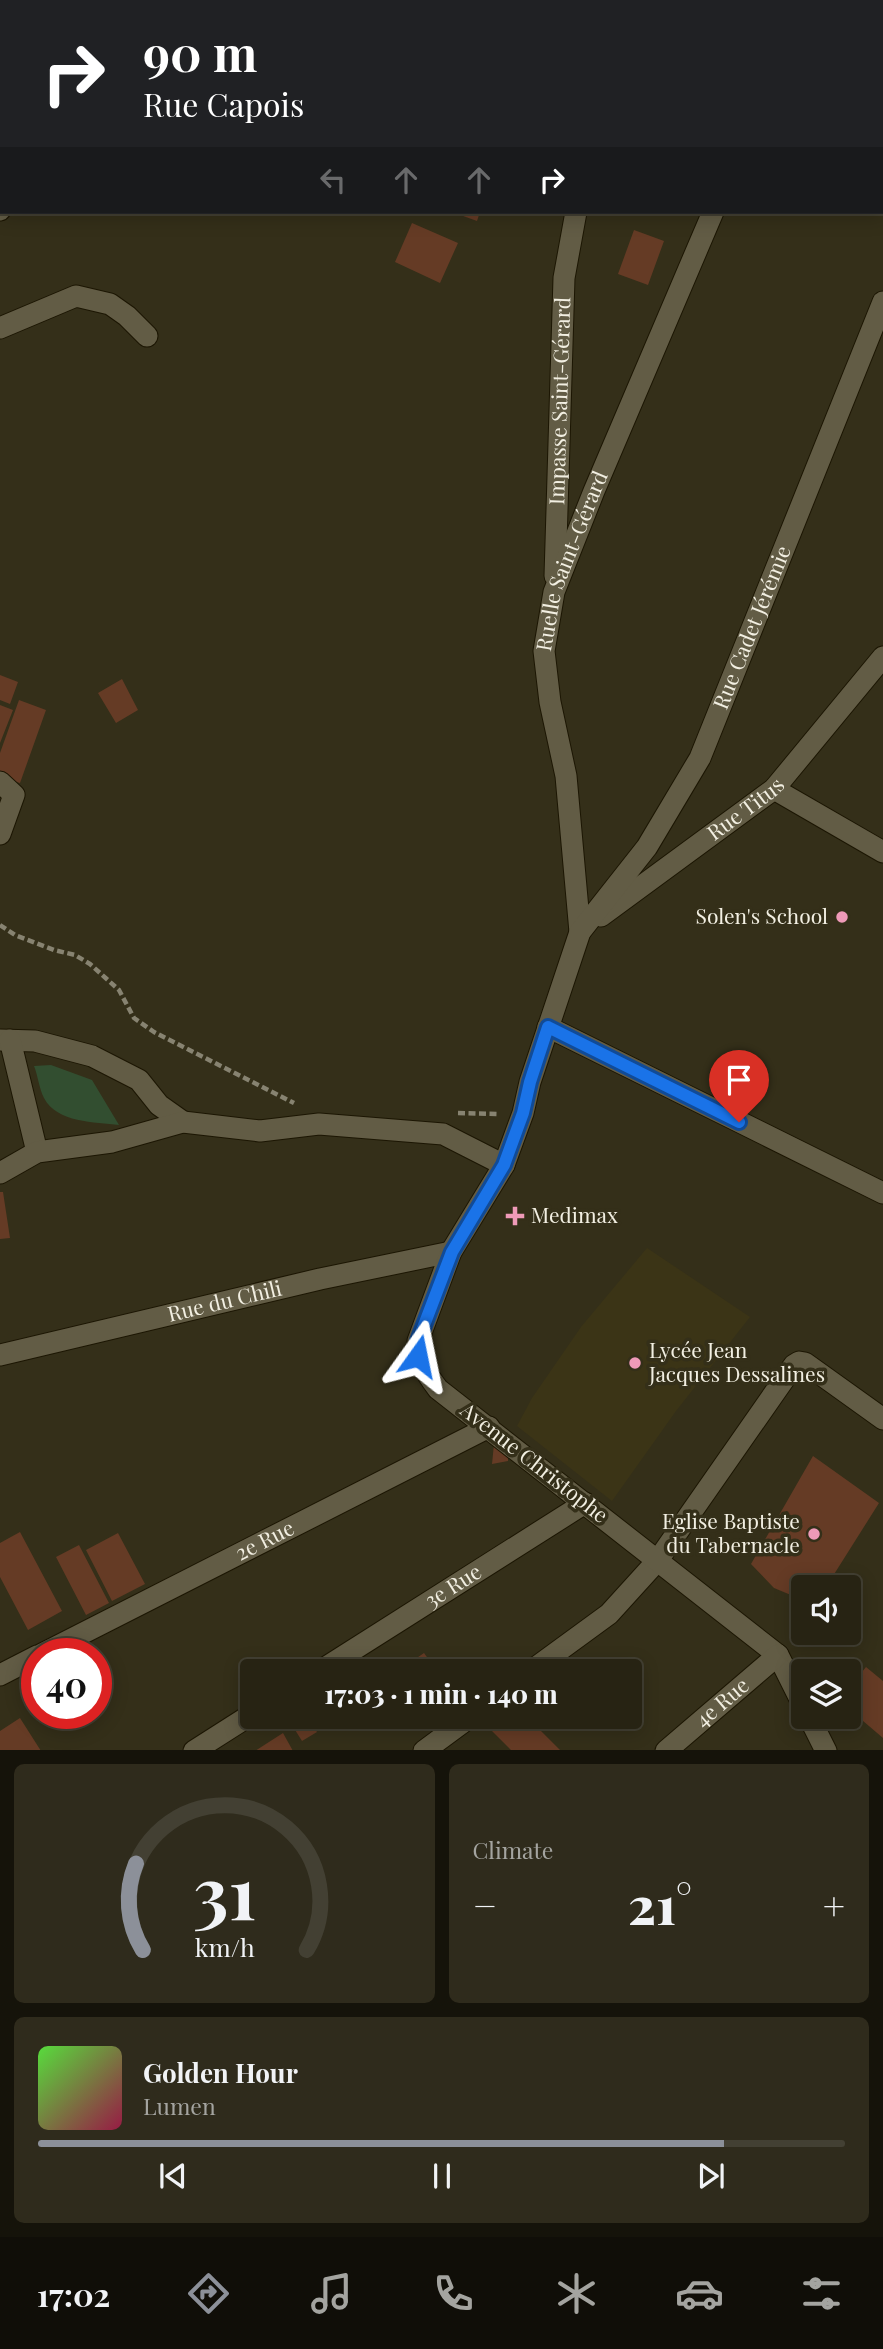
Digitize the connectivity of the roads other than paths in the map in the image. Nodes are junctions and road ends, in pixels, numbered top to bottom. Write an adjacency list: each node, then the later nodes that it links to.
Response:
1 (576, 214): 6 (street, Impasse Saint-Gérard)
2 (712, 214): 6 (street, Ruelle Saint-Gérard)
3 (883, 302): 12 (street, Rue Cadet Jérémie)
4 (0, 328): 5 (street)
5 (147, 336)
6 (554, 592): 12 (street, Ruelle Saint-Gérard)
7 (883, 657): 9 (street, Rue Titus)
8 (0, 782): 10 (street)
9 (774, 789): 11 (street); 12 (street, Rue Titus)
10 (0, 834)
11 (883, 852)
12 (580, 932): 13 (street, Avenue Christophe)
13 (548, 1027): 17 (street, Avenue Christophe); 19 (street)
14 (5, 1040): 15 (street); 16 (street)
15 (183, 1122): 16 (street); 17 (street)
16 (37, 1152): 18 (street)
17 (504, 1165): 20 (street, Avenue Christophe)
18 (0, 1173)
19 (883, 1193)
20 (452, 1252): 21 (street, Rue du Chili); 23 (street, Avenue Christophe)
21 (0, 1354)
22 (883, 1419): 25 (street)
23 (489, 1427): 24 (street, Avenue Christophe); 26 (street, 2e Rue)
24 (585, 1503): 25 (street, Avenue Christophe); 28 (street, 3e Rue)
25 (658, 1560): 27 (street, Avenue Christophe); 29 (street)
26 (74, 1638)
27 (778, 1655): 32 (street, Avenue Christophe); 38 (street, 4e Rue)
28 (339, 1659)
29 (547, 1659)
30 (21, 1664): 31 (street)
31 (0, 1675)
32 (791, 1681)
33 (240, 1722): 36 (street)
34 (454, 1729): 37 (street)
35 (815, 1729): 39 (street)
36 (196, 1750)
37 (425, 1750)
38 (667, 1750)
39 (826, 1750)

